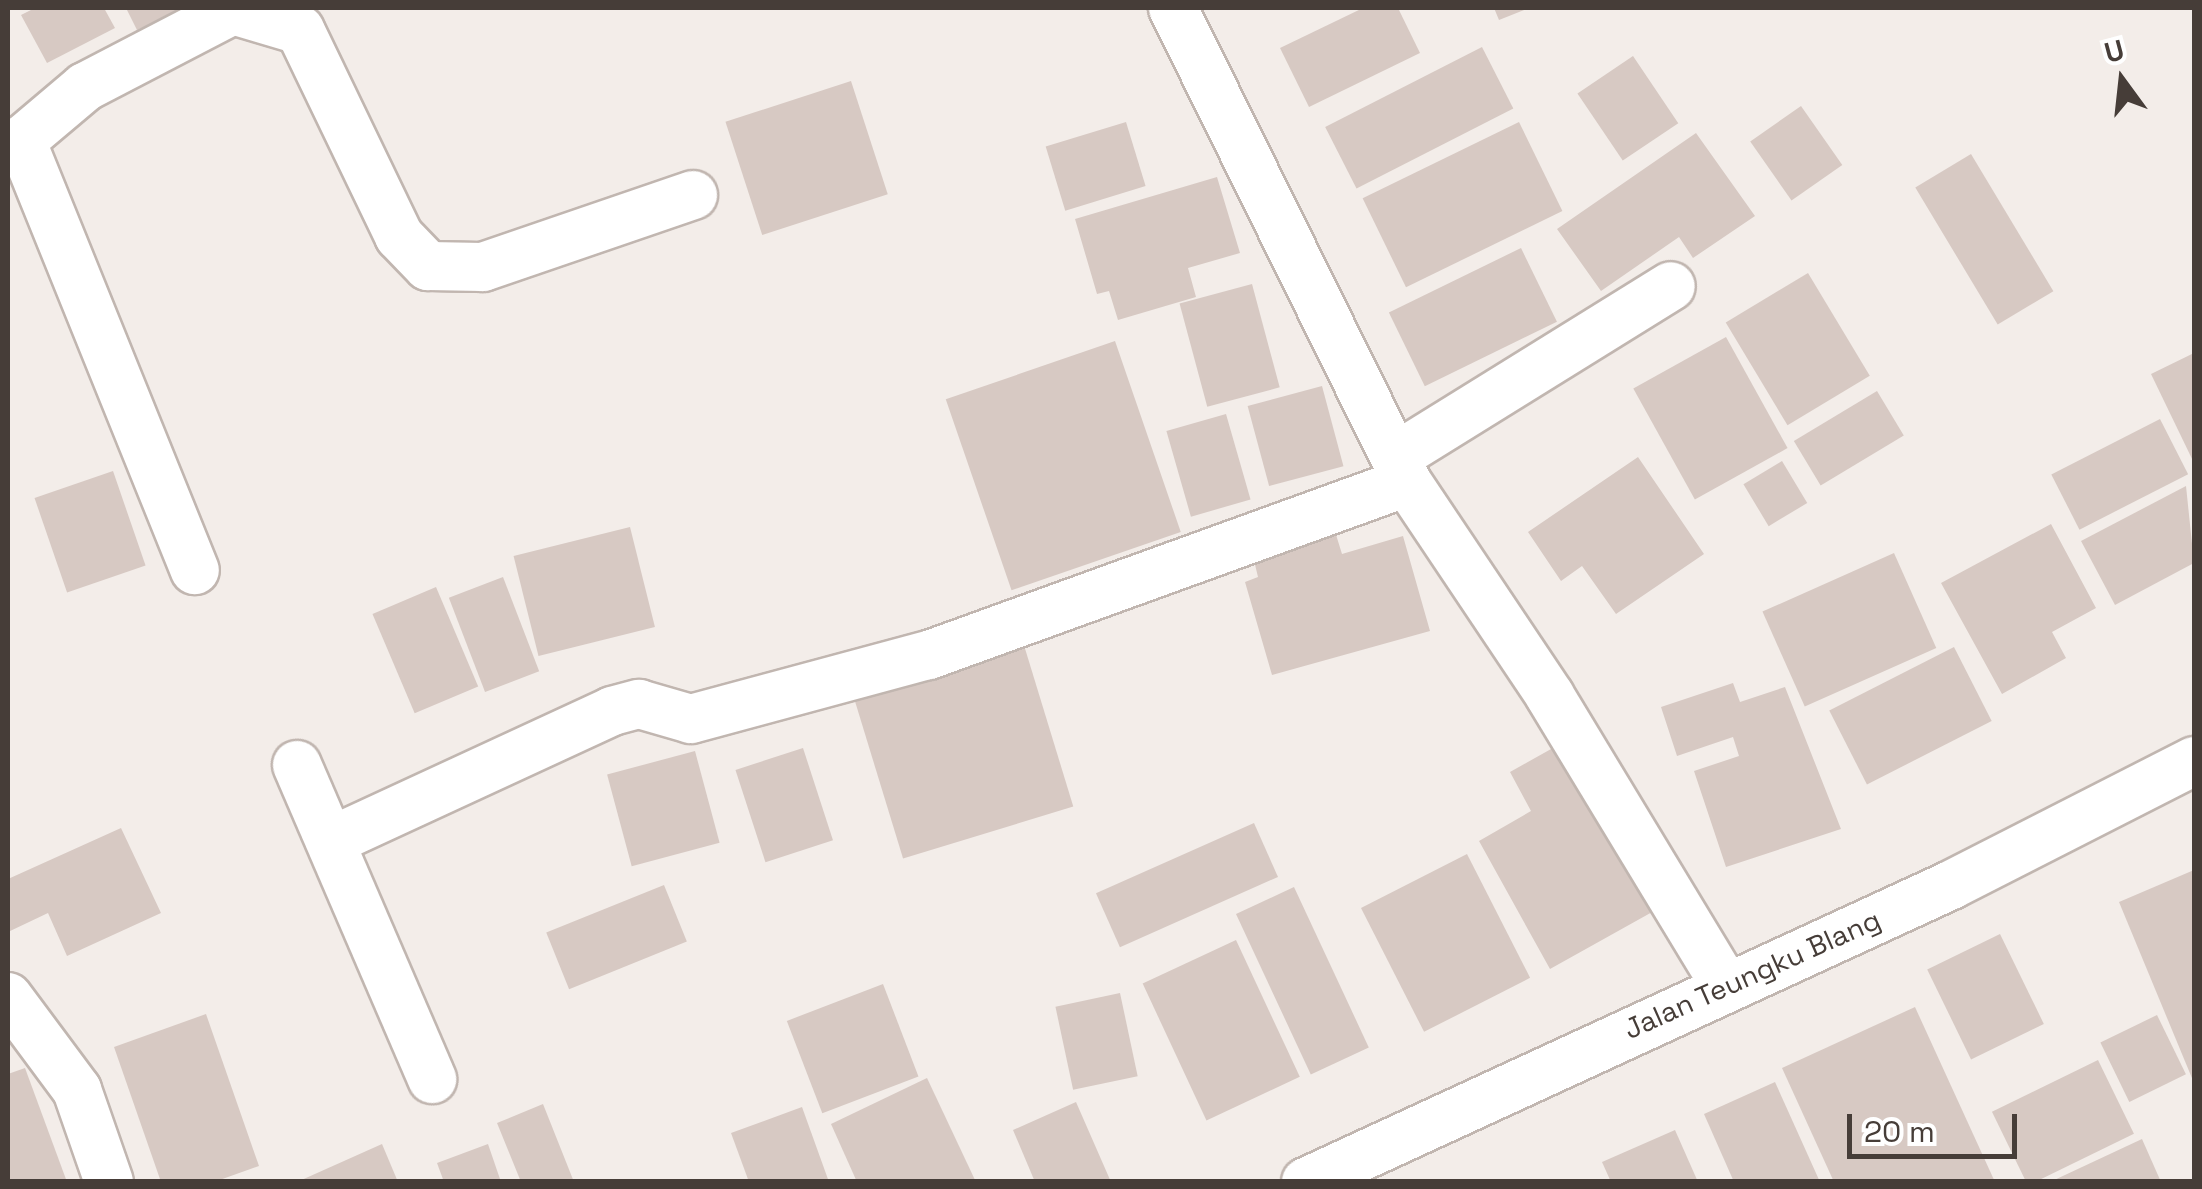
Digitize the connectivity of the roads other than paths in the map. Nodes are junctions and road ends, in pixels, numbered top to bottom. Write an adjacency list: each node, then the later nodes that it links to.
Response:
1 (1173, 8): 6 (street)
2 (231, 10): 3 (street); 4 (street)
3 (14, 146): 7 (street)
4 (693, 195)
5 (1671, 286): 6 (street)
6 (1402, 469): 10 (street); 11 (street)
7 (195, 570)
8 (2194, 761): 11 (street, Jalan Teungku Blang)
9 (297, 765): 10 (street)
10 (330, 840): 13 (street)
11 (1725, 985): 15 (street, Jalan Teungku Blang)
12 (8, 997): 14 (street)
13 (432, 1079)
14 (110, 1182)
15 (1306, 1182)

